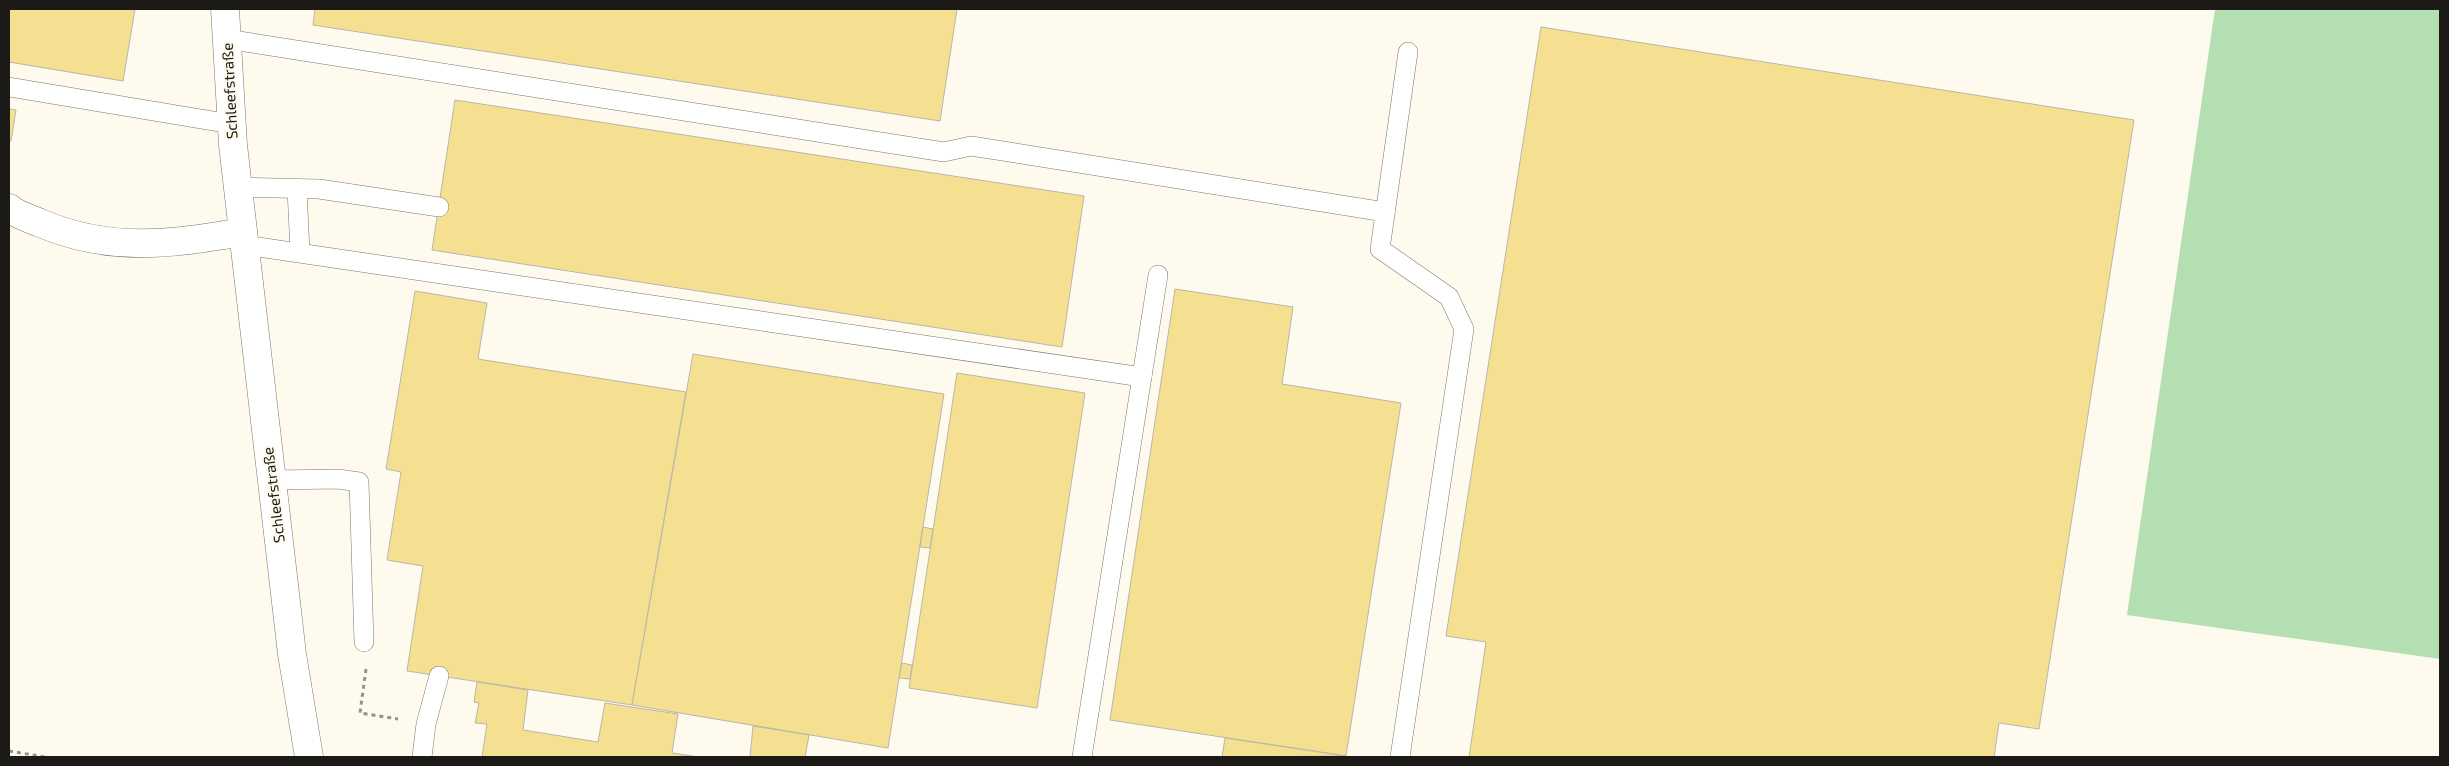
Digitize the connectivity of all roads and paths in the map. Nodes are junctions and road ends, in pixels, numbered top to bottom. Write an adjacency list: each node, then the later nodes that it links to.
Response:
1 (226, 9): 2 (street, Schleefstraße)
2 (226, 39): 5 (street, Schleefstraße); 10 (lane)
3 (1408, 52): 10 (lane)
4 (9, 87): 5 (lane)
5 (231, 124): 6 (street, Schleefstraße)
6 (238, 187): 7 (lane); 11 (street, Schleefstraße)
7 (297, 189): 8 (lane); 12 (lane)
8 (439, 207)
9 (9, 208): 11 (street)
10 (1385, 212): 25 (lane)
11 (244, 239): 12 (lane); 15 (street, Schleefstraße)
12 (300, 252): 14 (lane)
13 (1158, 275): 14 (lane)
14 (1142, 377): 24 (lane)
15 (272, 480): 16 (lane); 22 (street, Schleefstraße)
16 (364, 642)
17 (366, 668): 19 (path)
18 (439, 676): 19 (lane)
19 (426, 724): 23 (lane)
20 (9, 751): 21 (path)
21 (45, 757)
22 (309, 757)
23 (422, 757)
24 (1082, 757)
25 (1400, 757)

